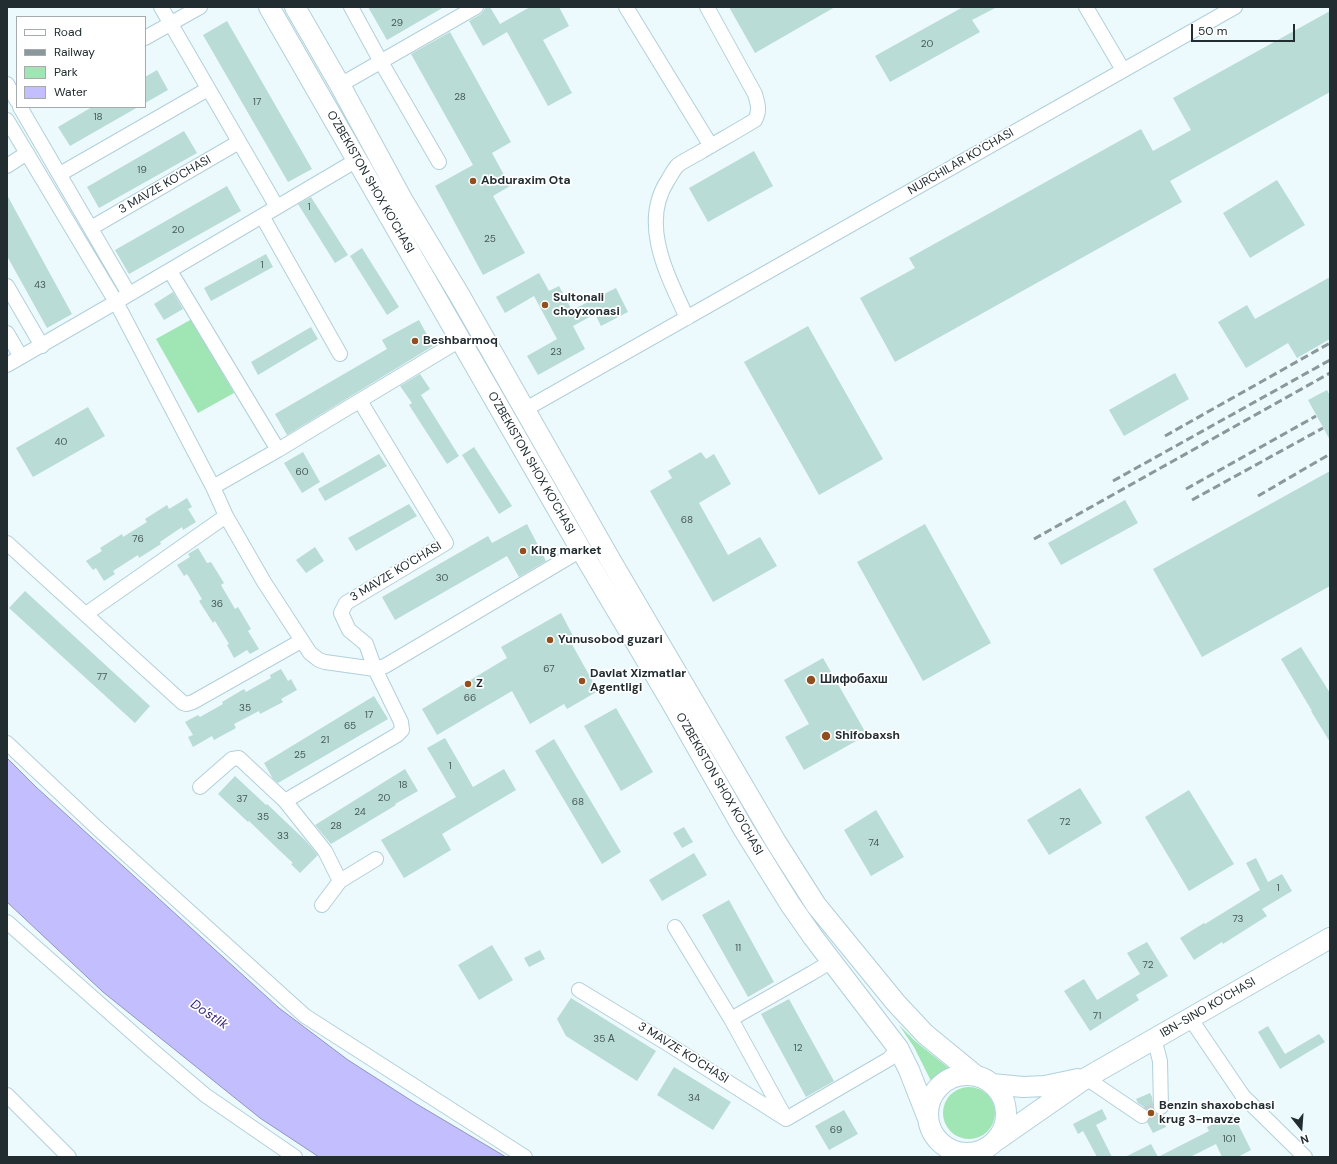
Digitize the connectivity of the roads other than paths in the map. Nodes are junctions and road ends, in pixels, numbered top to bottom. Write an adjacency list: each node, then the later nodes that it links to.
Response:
1 (161, 7): 11 (street)
2 (200, 7): 11 (street)
3 (269, 7): 24 (main road, O'ZBEKISTON SHOX KO'CHASI)
4 (295, 7): 16 (main road, O'ZBEKISTON SHOX KO'CHASI)
5 (351, 7): 13 (street)
6 (476, 7): 13 (street)
7 (626, 7): 22 (street)
8 (706, 7): 22 (street)
9 (1086, 7): 14 (street)
10 (1235, 7): 14 (street, NURCHILAR KO'CHASI)
11 (170, 24): 12 (street); 17 (street)
12 (146, 37)
13 (381, 62): 16 (street); 25 (street)
14 (1123, 70): 35 (street, NURCHILAR KO'CHASI)
15 (7, 84): 18 (street)
16 (340, 85): 43 (main road, O'ZBEKISTON SHOX KO'CHASI)
17 (208, 89): 21 (street); 27 (street)
18 (16, 98)
19 (22, 108): 27 (street)
20 (7, 120): 23 (street)
21 (239, 142): 28 (street); 30 (street, 3 MAVZE KO'CHASI)
22 (711, 146): 35 (street)
23 (27, 153): 26 (street); 34 (street)
24 (357, 160): 28 (street); 37 (main road, O'ZBEKISTON SHOX KO'CHASI)
25 (439, 162)
26 (7, 166)
27 (60, 174): 30 (street)
28 (277, 208): 29 (street)
29 (262, 216): 31 (street); 39 (street)
30 (91, 228): 33 (street)
31 (170, 271): 33 (street); 44 (street)
32 (7, 286): 38 (street)
33 (129, 294): 34 (street)
34 (116, 302): 38 (street); 45 (street)
35 (687, 318): 43 (street, NURCHILAR KO'CHASI)
36 (7, 334): 40 (street)
37 (460, 340): 42 (street); 48 (main road, O'ZBEKISTON SHOX KO'CHASI)
38 (42, 346): 40 (street)
39 (340, 354)
40 (21, 357): 41 (street)
41 (7, 365)
42 (360, 401): 44 (street); 51 (street, 3 MAVZE KO'CHASI)
43 (524, 410): 68 (main road, O'ZBEKISTON SHOX KO'CHASI)
44 (278, 450): 45 (street)
45 (213, 487): 46 (street)
46 (226, 516): 49 (street); 50 (street)
47 (7, 543): 49 (street)
48 (581, 550): 51 (street); 61 (main road, O'ZBEKISTON SHOX KO'CHASI)
49 (86, 614): 50 (street)
50 (301, 640): 51 (street)
51 (375, 669): 54 (street, 3 MAVZE KO'CHASI)
52 (7, 743): 78 (street)
53 (200, 788): 54 (street)
54 (285, 801): 56 (street)
55 (376, 859): 56 (street)
56 (340, 881): 57 (street)
57 (322, 905)
58 (7, 922): 77 (street)
59 (675, 927): 64 (street)
60 (1330, 938): 63 (main road, IBN-SINO KO'CHASI)
61 (832, 961): 64 (street); 66 (main road, O'ZBEKISTON SHOX KO'CHASI)
62 (579, 990): 73 (street, 3 MAVZE KO'CHASI)
63 (1190, 1018): 65 (main road, IBN-SINO KO'CHASI); 79 (street)
64 (731, 1019): 73 (street)
65 (1154, 1038): 67 (main road, IBN-SINO KO'CHASI); 70 (street)
66 (898, 1048): 71 (main road, O'ZBEKISTON SHOX KO'CHASI); 73 (street)
67 (1086, 1078): 68 (main road); 72 (street); 74 (main road, IBN-SINO KO'CHASI)
68 (983, 1079): 71 (main road); 74 (main road)
69 (7, 1095): 76 (street)
70 (1161, 1108)
71 (927, 1116): 75 (main road)
72 (1142, 1116)
73 (786, 1119)
74 (991, 1147): 75 (main road)
75 (939, 1150)
76 (69, 1157)
77 (295, 1157)
78 (525, 1157)
79 (1305, 1157)

